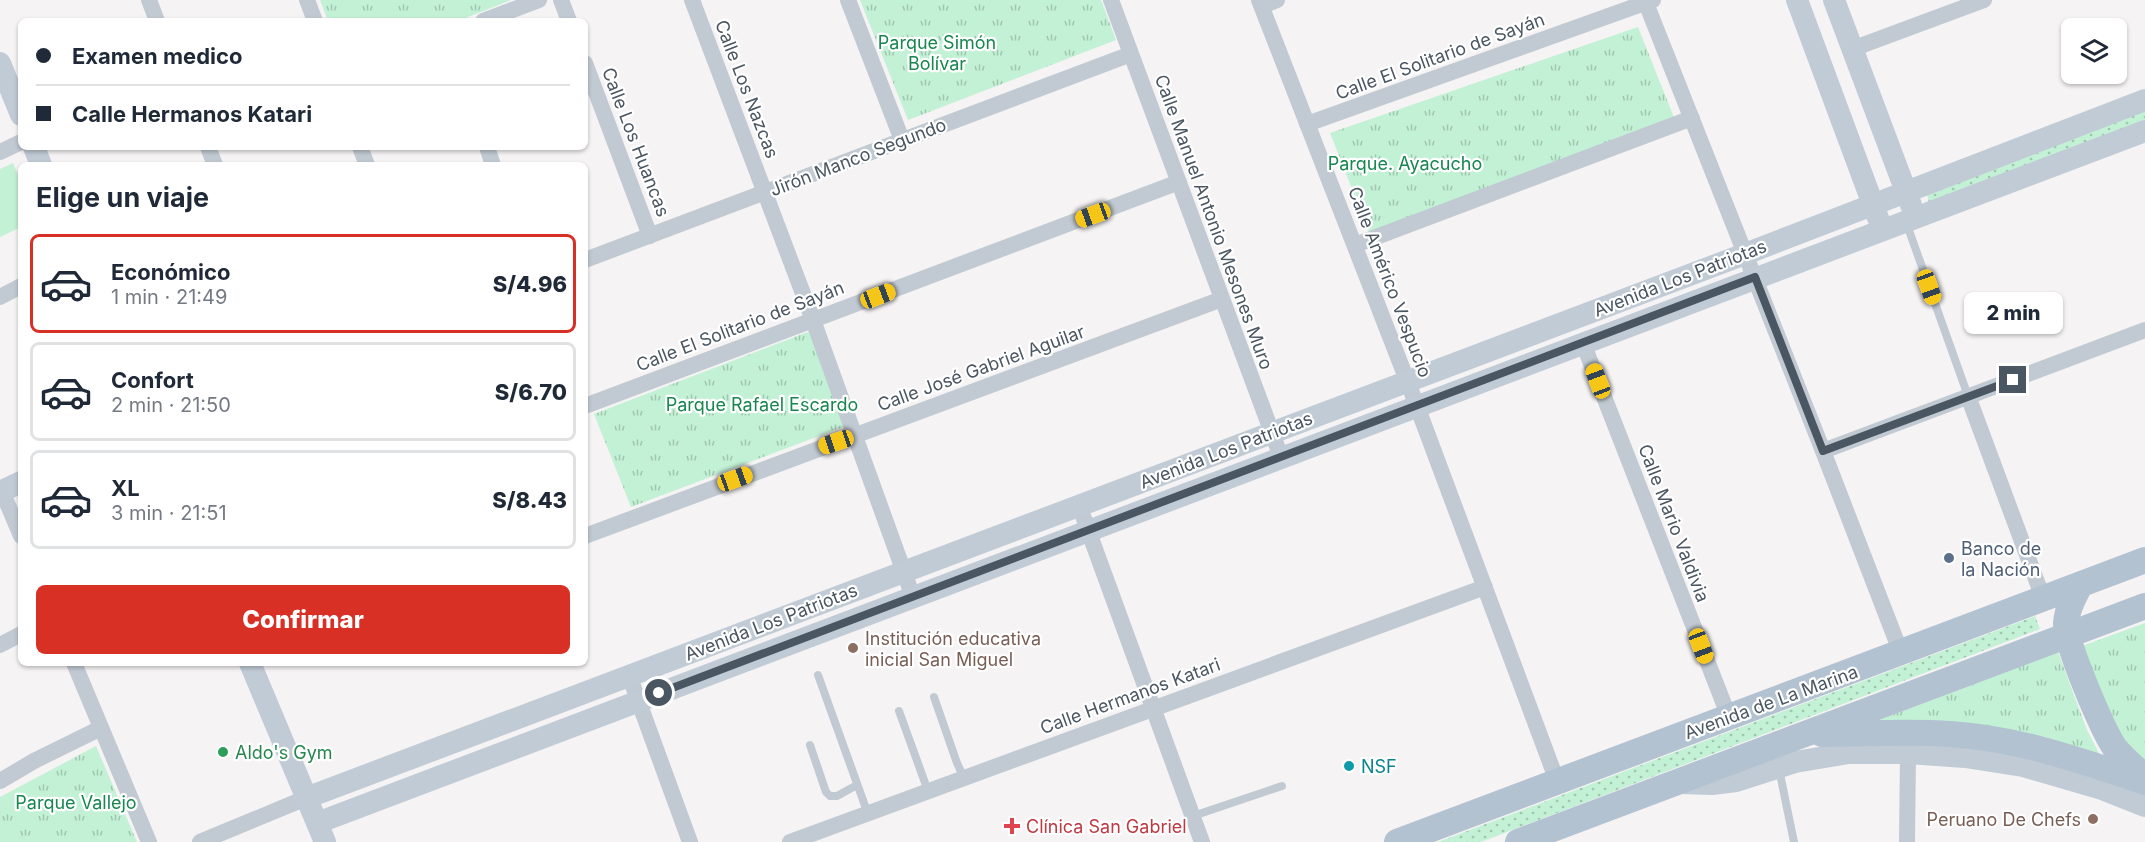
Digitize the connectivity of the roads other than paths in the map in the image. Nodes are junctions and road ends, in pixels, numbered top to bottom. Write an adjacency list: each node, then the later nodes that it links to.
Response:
1 (149, 0): 13 (street)
2 (307, 0): 14 (street)
3 (539, 0): 15 (street)
4 (561, 0): 16 (street)
5 (692, 0): 31 (street, Calle Los Nazcas)
6 (848, 0): 26 (street)
7 (1111, 0): 18 (street, Calle Manuel Antonio Mesones Muro)
8 (1797, 0): 32 (main road)
9 (1834, 0): 17 (main road)
10 (1983, 0): 17 (street)
11 (1650, 1): 23 (street); 24 (street, Calle El Solitario de Sayán)
12 (1266, 2): 24 (street, Calle Américo Vespucio)
13 (156, 18)
14 (314, 18)
15 (491, 18)
16 (568, 18)
17 (1852, 49): 30 (main road)
18 (1131, 54): 26 (street, Jirón Manco Segundo); 29 (street, Calle Manuel Antonio Mesones Muro)
19 (0, 63): 22 (main road)
20 (588, 71): 35 (street, Calle Los Huancas)
21 (2145, 100): 30 (main road, Avenida Los Patriotas)
22 (18, 108)
23 (1692, 118): 36 (street); 37 (street)
24 (1307, 124): 36 (street, Calle Américo Vespucio)
25 (2145, 131): 33 (main road, Avenida Los Patriotas)
26 (903, 140): 31 (street, Jirón Manco Segundo)
27 (18, 143): 28 (street)
28 (0, 152)
29 (1179, 182): 42 (street, Calle Manuel Antonio Mesones Muro); 43 (street, Calle El Solitario de Sayán)
30 (1906, 191): 32 (main road, Avenida Los Patriotas); 33 (main road)
31 (766, 192): 35 (street, Jirón Manco Segundo); 43 (street, Calle Los Nazcas)
32 (1873, 204): 34 (main road); 37 (main road, Avenida Los Patriotas)
33 (1911, 220): 34 (main road, Avenida Los Patriotas); 47 (lane)
34 (1883, 230): 39 (main road, Avenida Los Patriotas)
35 (650, 236): 38 (street, Jirón Manco Segundo)
36 (1354, 245): 46 (street, Calle Américo Vespucio)
37 (1745, 254): 39 (street); 46 (main road, Avenida Los Patriotas)
38 (588, 260)
39 (1755, 277): 45 (main road, Avenida Los Patriotas); 52 (street)
40 (18, 288): 41 (street)
41 (0, 297)
42 (1222, 299): 50 (street, Calle Manuel Antonio Mesones Muro); 51 (street, Calle José Gabriel Aguilar)
43 (813, 320): 48 (street, Calle El Solitario de Sayán); 51 (street, Calle Los Nazcas)
44 (2145, 330): 47 (street)
45 (1583, 343): 49 (main road, Avenida Los Patriotas); 78 (street, Calle Mario Valdivia)
46 (1407, 381): 49 (street, Calle Américo Vespucio); 50 (main road, Avenida Los Patriotas)
47 (1968, 396): 52 (street); 64 (street)
48 (588, 404)
49 (1417, 406): 53 (main road, Avenida Los Patriotas); 62 (street, Calle Américo Vespucio)
50 (1272, 432): 53 (street, Calle Manuel Antonio Mesones Muro); 55 (main road, Avenida Los Patriotas)
51 (856, 435): 58 (street, Calle José Gabriel Aguilar); 60 (street)
52 (1823, 451): 69 (street)
53 (1281, 457): 57 (main road, Avenida Los Patriotas)
54 (8, 488): 56 (street)
55 (1079, 506): 57 (street); 60 (main road, Avenida Los Patriotas)
56 (18, 525)
57 (1088, 530): 63 (main road, Avenida Los Patriotas); 76 (street)
58 (588, 535)
59 (2145, 560): 61 (main road, Avenida de La Marina)
60 (904, 571): 63 (street); 72 (main road, Avenida Los Patriotas)
61 (2081, 584): 64 (main road, Avenida de La Marina); 66 (main road)
62 (1485, 587): 76 (street, Calle Hermanos Katari); 86 (street, Calle Américo Vespucio)
63 (913, 597): 75 (main road, Avenida Los Patriotas)
64 (2043, 598): 69 (main road, Avenida de La Marina)
65 (2145, 606): 66 (main road)
66 (2068, 634): 80 (main road); 85 (main road)
67 (18, 636): 68 (street)
68 (0, 645)
69 (1901, 654): 78 (main road, Avenida de La Marina)
70 (75, 666): 79 (street)
71 (251, 666): 92 (main road)
72 (629, 675): 75 (street); 92 (main road, Avenida Los Patriotas)
73 (818, 675): 89 (lane)
74 (934, 697): 84 (lane)
75 (638, 701): 96 (main road, Avenida Los Patriotas); 99 (street)
76 (1154, 708): 84 (street, Calle Hermanos Katari); 95 (street)
77 (899, 711): 91 (lane)
78 (1729, 717): 86 (main road, Avenida de La Marina)
79 (101, 728): 87 (street); 97 (street)
80 (1803, 735): 85 (main road); 88 (main road)
81 (810, 745): 89 (lane)
82 (1908, 753): 83 (main road); 93 (main road); 105 (street)
83 (1779, 767): 88 (main road); 104 (lane)
84 (964, 778): 91 (street, Calle Hermanos Katari)
85 (2145, 780)
86 (1557, 781): 102 (main road, Avenida de La Marina)
87 (0, 782)
88 (1675, 783): 103 (main road)
89 (857, 785): 94 (lane)
90 (1282, 786): 95 (lane)
91 (928, 791): 94 (street, Calle Hermanos Katari)
92 (306, 798): 96 (main road); 98 (street)
93 (2145, 806)
94 (868, 814): 100 (street, Calle Hermanos Katari)
95 (1193, 816): 101 (street)
96 (321, 832)
97 (150, 842)
98 (200, 842)
99 (690, 842)
100 (790, 842)
101 (1202, 842)
102 (1397, 842)
103 (1518, 842)
104 (1794, 842)
105 (1907, 842)

